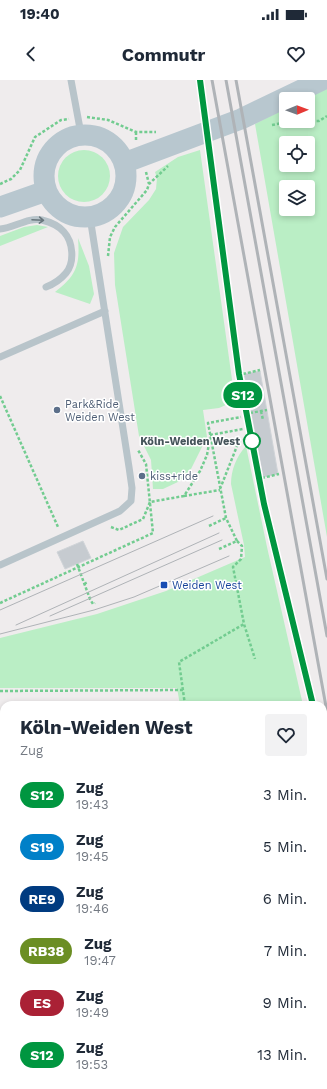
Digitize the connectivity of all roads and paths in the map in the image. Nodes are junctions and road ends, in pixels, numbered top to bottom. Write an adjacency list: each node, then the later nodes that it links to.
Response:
1 (71, 80): 5 (lane)
2 (322, 80): 7 (main road)
3 (327, 116): 4 (path)
4 (315, 121)
5 (79, 126): 6 (path); 7 (main road); 8 (path); 10 (main road)
6 (163, 132)
7 (124, 163): 12 (main road)
8 (0, 184)
9 (149, 184): 14 (path)
10 (46, 191): 11 (main road); 12 (main road)
11 (0, 207)
12 (90, 217): 16 (lane)
13 (0, 229): 15 (lane, one-way to 15)
14 (108, 257)
15 (46, 287)
16 (105, 311): 17 (lane); 38 (lane)
17 (0, 357)
18 (260, 370): 19 (path)
19 (243, 374)
20 (0, 396): 38 (path)
21 (268, 410): 22 (path)
22 (261, 411): 23 (path); 25 (path)
23 (250, 413)
24 (241, 417): 27 (path)
25 (263, 420)
26 (243, 429): 27 (path)
27 (210, 435): 32 (path); 33 (path)
28 (245, 440): 32 (path)
29 (137, 450): 34 (path)
30 (279, 474): 31 (path)
31 (262, 478)
32 (220, 490): 33 (path); 35 (path)
33 (184, 496): 34 (path)
34 (150, 502): 37 (path); 42 (path)
35 (226, 518): 36 (path); 39 (path)
36 (209, 526)
37 (109, 527)
38 (63, 537): 41 (lane)
39 (237, 541): 40 (path); 47 (path)
40 (219, 549)
41 (0, 566)
42 (77, 566): 44 (path); 45 (path)
43 (88, 582): 44 (path)
44 (84, 584): 46 (path)
45 (0, 603)
46 (95, 603)
47 (244, 624): 48 (path); 49 (path)
48 (255, 659)
49 (183, 690): 50 (path); 51 (path)
50 (0, 691)
51 (184, 701)

